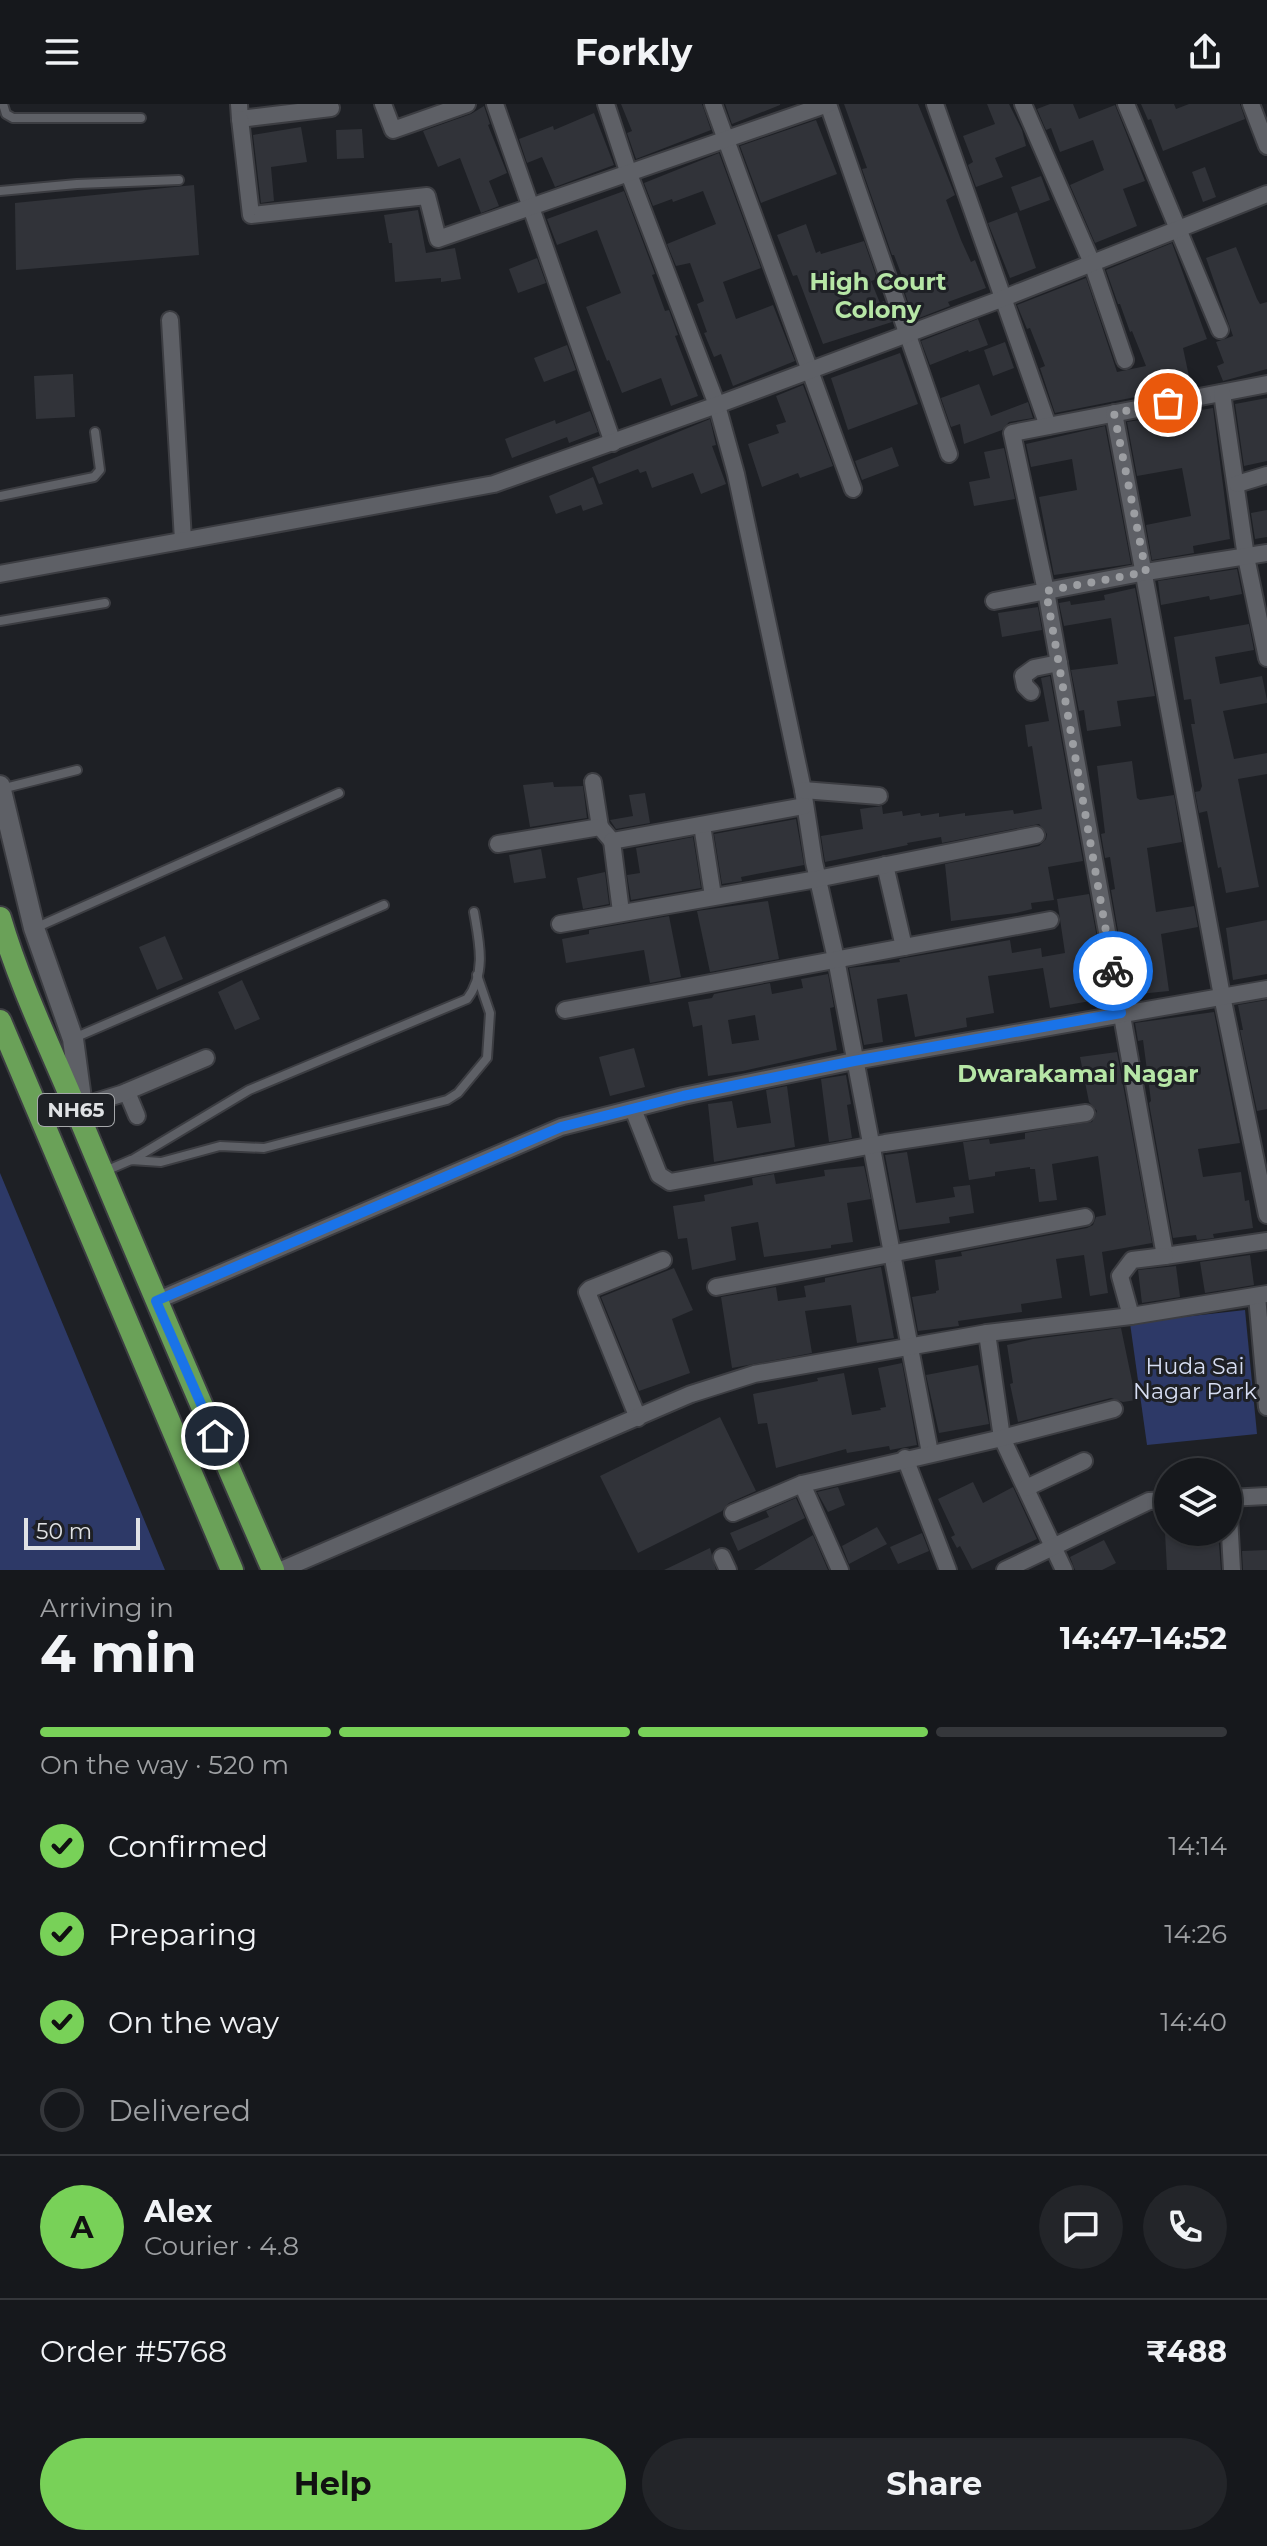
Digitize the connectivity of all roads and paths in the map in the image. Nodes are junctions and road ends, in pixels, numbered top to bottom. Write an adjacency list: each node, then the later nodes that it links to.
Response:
1 (3, 104): 14 (lane)
2 (383, 104): 3 (street)
3 (467, 104)
4 (495, 104): 21 (street)
5 (606, 104): 17 (street)
6 (713, 104): 15 (street)
7 (828, 104): 15 (street); 27 (street)
8 (935, 104): 24 (street)
9 (1023, 104): 23 (street)
10 (1126, 104): 22 (street)
11 (1251, 104): 16 (street)
12 (331, 108): 13 (street)
13 (240, 111): 21 (street)
14 (141, 118)
15 (725, 140): 17 (street); 29 (street)
16 (1267, 146)
17 (629, 174): 21 (street); 32 (street)
18 (179, 180): 19 (lane)
19 (0, 191)
20 (1267, 194): 22 (street)
21 (533, 208): 36 (street)
22 (1178, 228): 23 (street); 26 (street)
23 (1092, 263): 24 (street); 28 (street)
24 (1004, 298): 27 (street); 34 (street)
25 (170, 320): 42 (street)
26 (1220, 330)
27 (909, 333): 29 (street); 37 (street)
28 (1125, 360)
29 (810, 369): 32 (street); 40 (street)
30 (1267, 384): 31 (street)
31 (1222, 393): 33 (street); 39 (street)
32 (717, 405): 36 (street); 59 (street)
33 (1114, 413): 34 (street); 45 (street)
34 (1048, 426): 47 (street)
35 (95, 432): 41 (lane)
36 (613, 443): 42 (street)
37 (949, 454)
38 (1267, 475): 39 (street)
39 (1237, 484): 44 (street)
40 (853, 489)
41 (0, 496)
42 (183, 540): 46 (street)
43 (1267, 553): 44 (street)
44 (1246, 557): 45 (street); 51 (street)
45 (1146, 572): 47 (street); 79 (street)
46 (0, 574)
47 (1046, 591): 48 (street); 52 (street)
48 (994, 601)
49 (105, 603): 50 (lane)
50 (0, 621)
51 (1267, 658)
52 (1059, 663): 53 (street); 81 (street)
53 (1031, 692)
54 (77, 770): 56 (lane)
55 (593, 782): 61 (street)
56 (0, 788): 74 (street)
57 (339, 793): 74 (lane)
58 (879, 796): 59 (street)
59 (804, 798): 60 (street); 66 (street)
60 (702, 825): 63 (street); 67 (street)
61 (600, 827): 63 (street); 64 (street)
62 (1036, 835): 65 (street)
63 (612, 841): 70 (street)
64 (498, 844)
65 (885, 865): 66 (street); 75 (street)
66 (817, 879): 67 (street); 76 (street)
67 (713, 896): 70 (street)
68 (384, 905): 83 (lane)
69 (474, 912): 77 (lane)
70 (621, 912): 73 (street)
71 (0, 918): 88 (highway, NH65)
72 (1050, 920): 75 (street)
73 (560, 924)
74 (34, 928): 83 (street)
75 (904, 947): 76 (street)
76 (836, 959): 80 (street); 85 (street)
77 (477, 975): 92 (lane); 92 (lane)
78 (1267, 989): 79 (street)
79 (1222, 996): 81 (street); 94 (street)
80 (565, 1010)
81 (1121, 1013): 85 (street); 98 (street)
82 (0, 1021): 122 (highway, NH65)
83 (73, 1039): 88 (street)
84 (206, 1058): 86 (street)
85 (854, 1061): 87 (street); 91 (street)
86 (127, 1092): 88 (street); 90 (street)
87 (633, 1109): 91 (street); 102 (street)
88 (81, 1112): 93 (highway, NH65)
89 (1086, 1113): 91 (street)
90 (137, 1116)
91 (872, 1146): 97 (street)
92 (131, 1160): 93 (lane)
93 (102, 1172): 102 (highway, NH65)
94 (1267, 1215)
95 (1085, 1217): 97 (street)
96 (1267, 1241): 98 (street)
97 (892, 1254): 100 (street); 105 (street)
98 (1165, 1256): 103 (street)
99 (663, 1260): 109 (street)
100 (716, 1287)
101 (1262, 1295): 103 (street); 106 (street)
102 (156, 1301): 123 (highway, NH65)
103 (1131, 1316): 104 (street)
104 (987, 1333): 105 (street); 110 (street)
105 (910, 1346): 109 (street); 111 (street)
106 (1265, 1379): 107 (street)
107 (1267, 1407)
108 (1114, 1409): 110 (street)
109 (638, 1418): 124 (street)
110 (1002, 1438): 111 (street); 115 (street)
111 (930, 1453): 112 (street)
112 (905, 1458): 114 (street); 126 (street)
113 (1084, 1461): 115 (street)
114 (802, 1484): 119 (street); 125 (street)
115 (1026, 1488): 120 (street)
116 (1267, 1496): 117 (street)
117 (1242, 1497)
118 (1154, 1501): 120 (street)
119 (733, 1513)
120 (1055, 1546): 127 (street); 128 (street)
121 (1231, 1546): 129 (street)
122 (232, 1570)
123 (273, 1570)
124 (281, 1570)
125 (840, 1570)
126 (948, 1570)
127 (1005, 1570)
128 (1064, 1570)
129 (1232, 1570)

